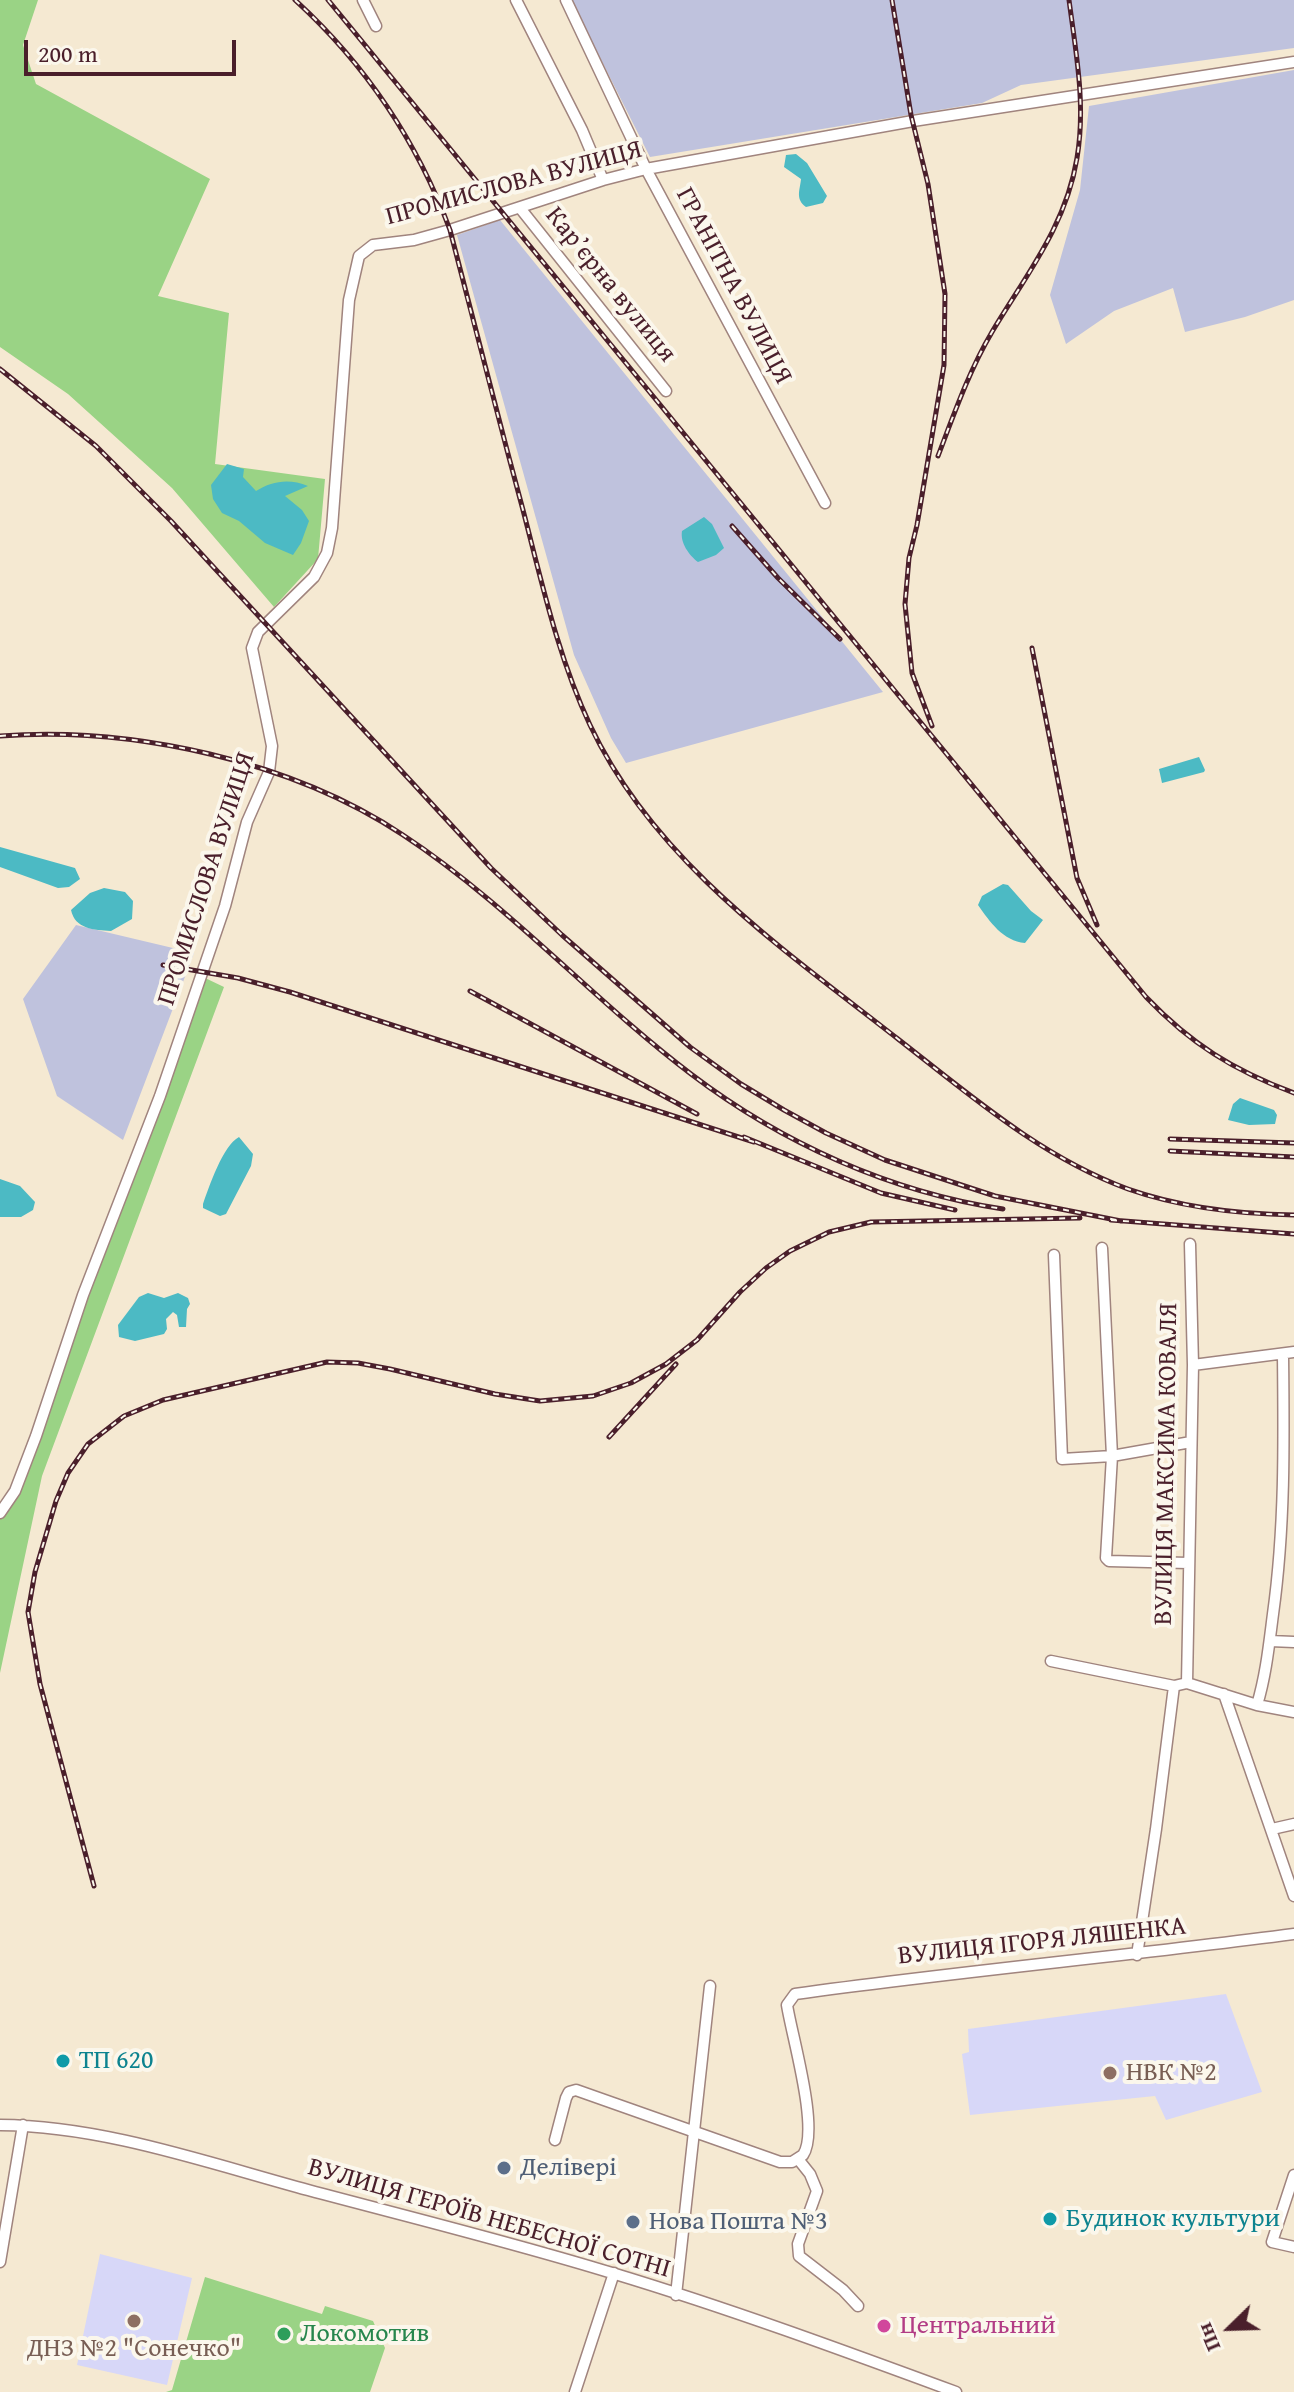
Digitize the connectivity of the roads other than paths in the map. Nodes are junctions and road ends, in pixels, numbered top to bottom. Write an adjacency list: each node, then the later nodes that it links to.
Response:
1 (363, 0): 4 (street)
2 (516, 0): 7 (street)
3 (566, 0): 6 (street, ГРАНІТНА ВУЛИЦЯ)
4 (376, 26)
5 (1294, 62): 6 (street, ПРОМИСЛОВА ВУЛИЦЯ)
6 (646, 169): 7 (street, ПРОМИСЛОВА ВУЛИЦЯ); 10 (street, ГРАНІТНА ВУЛИЦЯ)
7 (603, 180): 8 (street, ПРОМИСЛОВА ВУЛИЦЯ)
8 (520, 208): 9 (street, Карʼєрна вулиця); 19 (street, ПРОМИСЛОВА ВУЛИЦЯ)
9 (666, 391)
10 (825, 503)
11 (1190, 1244): 15 (street, ВУЛИЦЯ МАКСИМА КОВАЛЯ)
12 (1102, 1248): 17 (street)
13 (1054, 1255): 17 (street)
14 (1289, 1354): 15 (street); 18 (street)
15 (1193, 1365): 16 (street, ВУЛИЦЯ МАКСИМА КОВАЛЯ)
16 (1191, 1442): 17 (street); 20 (street, ВУЛИЦЯ МАКСИМА КОВАЛЯ)
17 (1112, 1456): 20 (street)
18 (1289, 1471): 21 (street)
19 (0, 1513)
20 (1188, 1563): 26 (street, ВУЛИЦЯ МАКСИМА КОВАЛЯ)
21 (1280, 1565): 22 (street); 23 (street)
22 (1294, 1565)
23 (1270, 1641): 24 (street); 29 (street)
24 (1294, 1642)
25 (1051, 1661): 27 (street)
26 (1187, 1683): 27 (street); 28 (street)
27 (1174, 1686): 35 (street)
28 (1224, 1694): 29 (street); 32 (street)
29 (1257, 1705): 30 (street)
30 (1294, 1712)
31 (1294, 1824): 32 (street)
32 (1272, 1829): 33 (street)
33 (1294, 1896)
34 (1294, 1934): 35 (street, ВУЛИЦЯ ІГОРЯ ЛЯШЕНКА)
35 (1137, 1955): 41 (street, ВУЛИЦЯ ІГОРЯ ЛЯШЕНКА)
36 (710, 1986): 39 (street)
37 (0, 2125): 38 (street, ВУЛИЦЯ ГЕРОЇВ НЕБЕСНОЇ СОТНІ)
38 (23, 2125): 44 (street); 45 (street, ВУЛИЦЯ ГЕРОЇВ НЕБЕСНОЇ СОТНІ)
39 (694, 2133): 40 (street); 41 (street); 46 (street)
40 (555, 2140)
41 (798, 2159): 47 (street)
42 (1294, 2175): 43 (street)
43 (1294, 2247)
44 (0, 2262)
45 (614, 2273): 46 (street, ВУЛИЦЯ ГЕРОЇВ НЕБЕСНОЇ СОТНІ); 48 (street)
46 (676, 2295): 49 (street, ВУЛИЦЯ ГЕРОЇВ НЕБЕСНОЇ СОТНІ)
47 (858, 2306)
48 (575, 2392)
49 (956, 2392)

